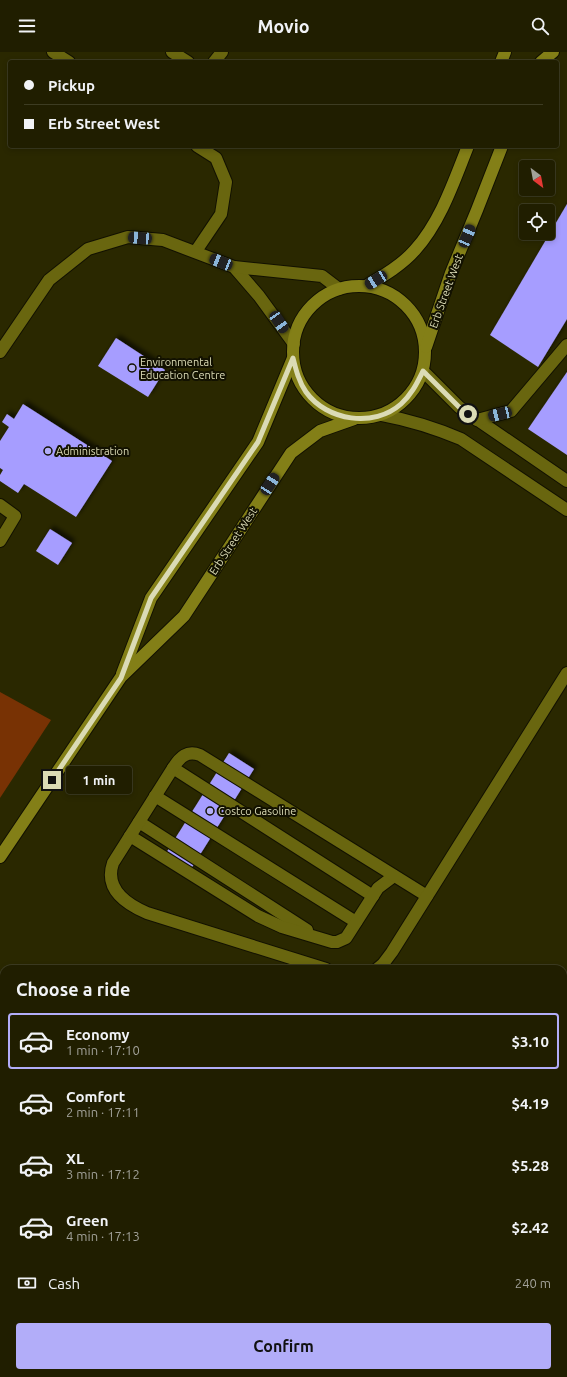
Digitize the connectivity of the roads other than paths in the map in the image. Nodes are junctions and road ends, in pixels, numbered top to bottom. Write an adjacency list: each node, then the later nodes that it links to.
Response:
1 (53, 52): 5 (lane)
2 (172, 52): 6 (lane)
3 (222, 52): 7 (lane)
4 (553, 52): 8 (main road)
5 (65, 60)
6 (185, 60)
7 (216, 60)
8 (543, 60)
9 (200, 148): 12 (lane)
10 (467, 148): 14 (main road)
11 (501, 148): 18 (main road, Erb Street West)
12 (196, 251): 13 (lane); 19 (lane)
13 (234, 266): 15 (lane); 16 (lane)
14 (366, 286): 15 (main road); 18 (main road)
15 (339, 289): 16 (main road)
16 (294, 344): 20 (main road)
17 (567, 345): 24 (lane)
18 (426, 347): 21 (main road)
19 (0, 352)
20 (293, 358): 23 (main road); 32 (main road, Erb Street West)
21 (423, 371): 22 (main road); 24 (lane)
22 (382, 415): 23 (main road); 26 (lane)
23 (354, 419): 32 (main road, Erb Street West)
24 (477, 420): 25 (lane)
25 (567, 481)
26 (547, 496): 27 (lane); 29 (lane)
27 (567, 504)
28 (0, 505): 30 (lane)
29 (567, 510)
30 (0, 541)
31 (567, 673): 40 (lane)
32 (121, 678): 37 (main road, Erb Street West)
33 (173, 768): 34 (lane); 38 (lane); 39 (lane)
34 (155, 796): 35 (lane); 41 (lane)
35 (139, 822): 36 (lane); 42 (lane)
36 (130, 836): 42 (lane); 43 (lane)
37 (0, 857)
38 (394, 876): 39 (lane); 40 (lane)
39 (373, 896): 41 (lane)
40 (426, 896): 44 (lane)
41 (356, 922): 42 (lane)
42 (320, 938)
43 (313, 965)
44 (382, 965)

